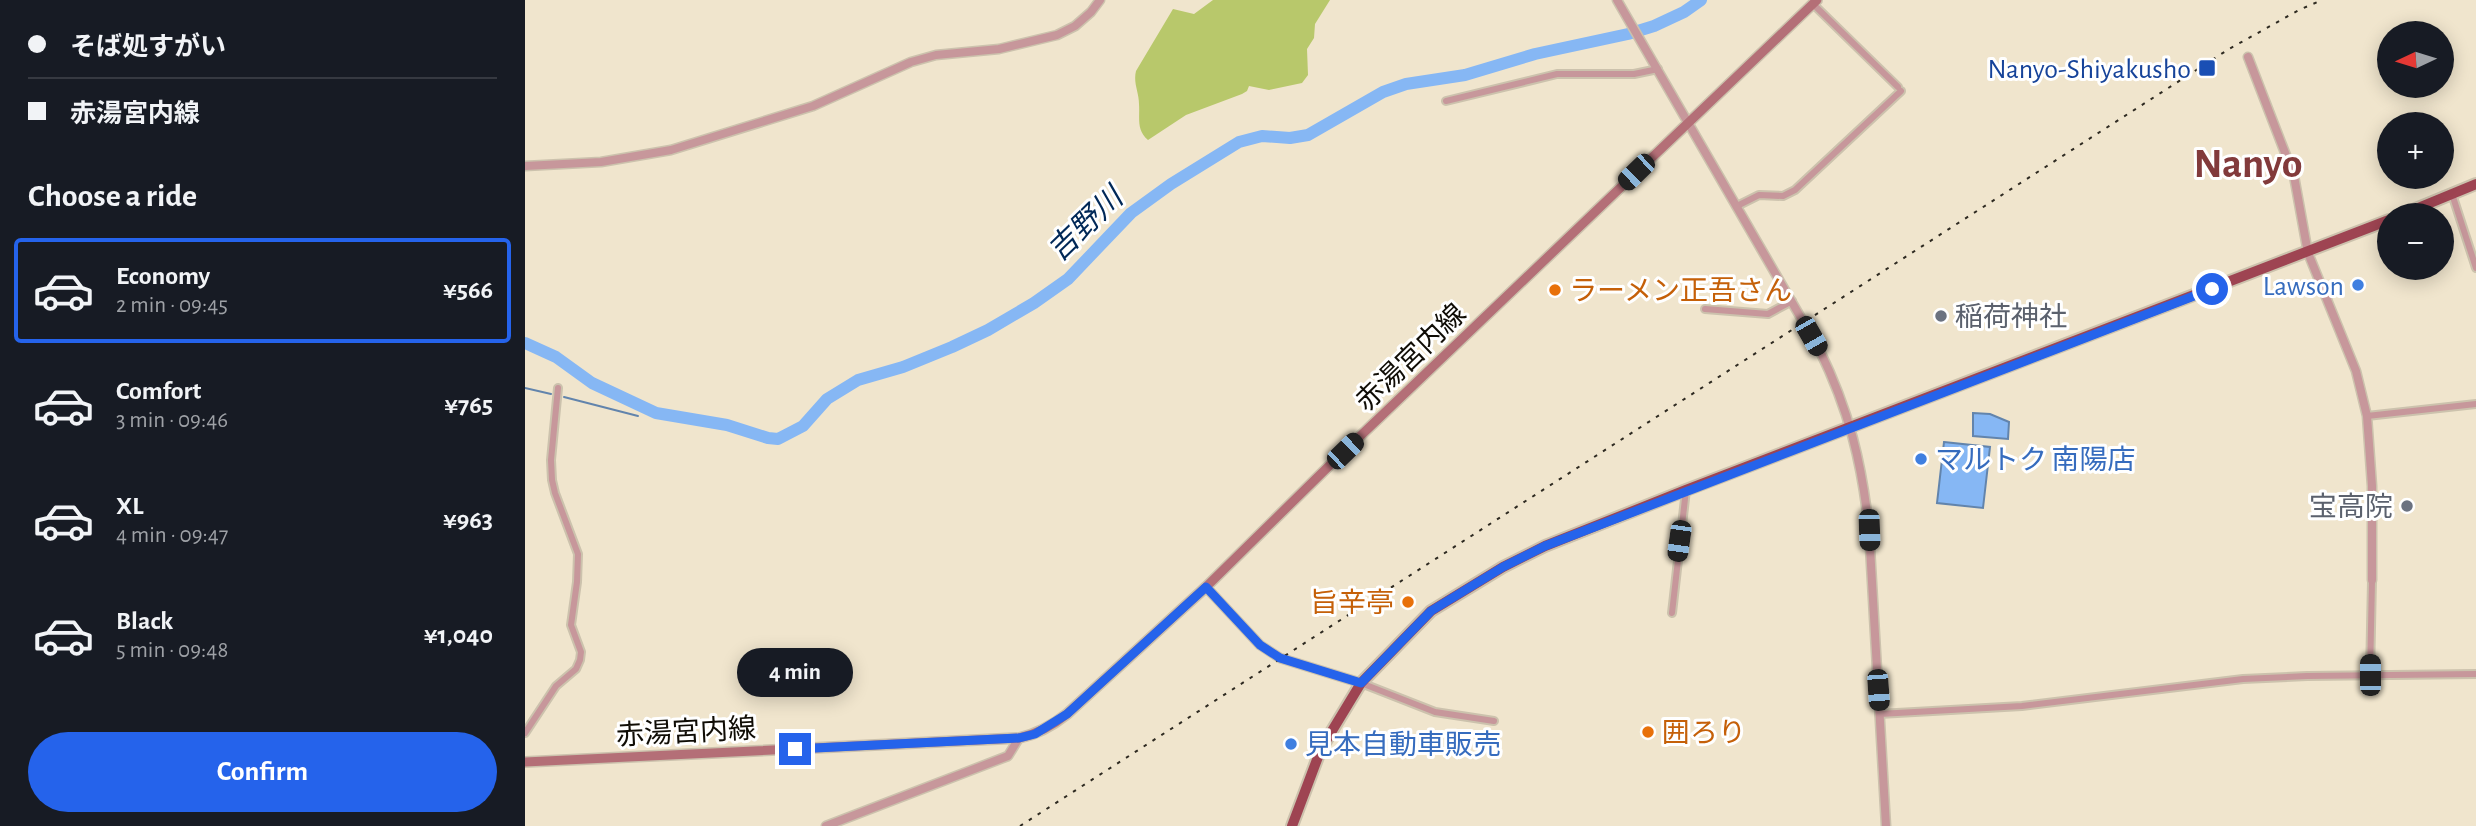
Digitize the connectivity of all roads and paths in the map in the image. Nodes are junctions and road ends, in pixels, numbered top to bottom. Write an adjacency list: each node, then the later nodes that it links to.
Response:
1 (1100, 0): 8 (street)
2 (1617, 0): 5 (street)
3 (1815, 2): 7 (main road, 赤湯宮内線); 12 (street)
4 (2248, 57): 14 (street)
5 (1658, 69): 6 (street); 7 (street)
6 (1446, 101)
7 (1688, 122): 12 (street); 24 (main road, 赤湯宮内線)
8 (525, 166)
9 (2476, 184): 10 (highway)
10 (2452, 194): 11 (highway); 15 (street)
11 (2430, 203)
12 (1737, 206): 16 (street)
13 (2377, 225): 14 (highway)
14 (2308, 253): 20 (street); 21 (highway)
15 (2476, 268)
16 (1792, 302): 17 (street); 21 (street)
17 (1705, 309)
18 (558, 388): 31 (street)
19 (2476, 404): 20 (street)
20 (2367, 416): 23 (street)
21 (1851, 427): 22 (highway); 29 (street)
22 (1686, 491): 25 (street); 28 (highway)
23 (2372, 580): 27 (street)
24 (1206, 587): 28 (street); 32 (main road, 赤湯宮内線)
25 (1672, 613)
26 (2476, 674): 27 (street)
27 (2370, 675): 29 (street)
28 (1361, 683): 30 (street); 35 (highway)
29 (1879, 714): 36 (street)
30 (1494, 721)
31 (525, 733)
32 (1019, 738): 33 (main road, 赤湯宮内線); 34 (street)
33 (525, 762)
34 (826, 826)
35 (1292, 826)
36 (1886, 826)

